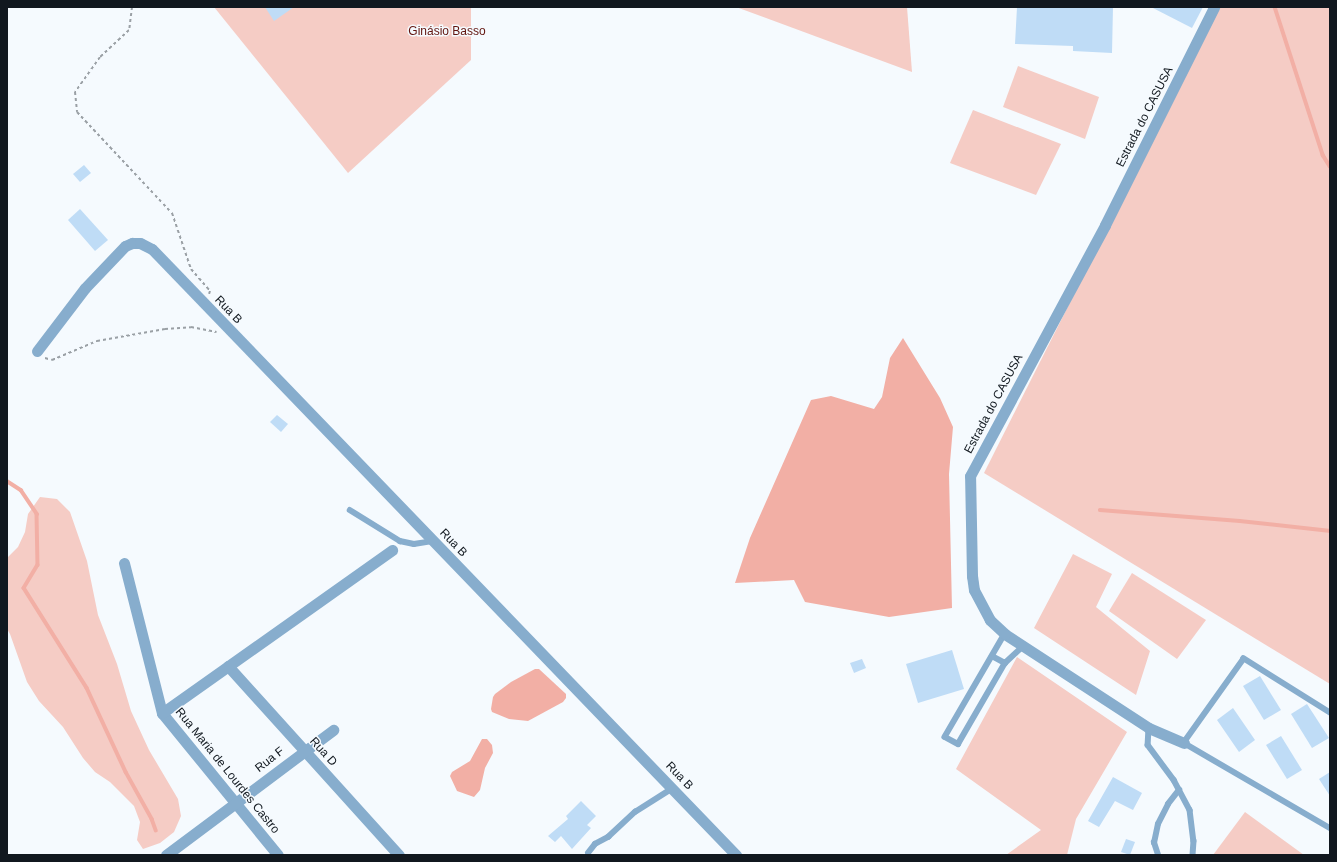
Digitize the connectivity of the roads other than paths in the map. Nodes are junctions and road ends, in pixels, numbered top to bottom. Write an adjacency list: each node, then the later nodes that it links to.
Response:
1 (1214, 7): 7 (street, Estrada do CASUSA)
2 (37, 351): 4 (street, Rua B)
3 (350, 510): 4 (lane)
4 (432, 541): 18 (street, Rua B)
5 (392, 550): 11 (street)
6 (124, 563): 12 (street, Rua Maria de Lourdes Castro)
7 (1005, 634): 8 (street, Estrada do CASUSA); 9 (lane)
8 (1023, 646): 10 (lane); 14 (street, Estrada do CASUSA)
9 (992, 656): 10 (lane); 10 (lane)
10 (1005, 663)
11 (228, 666): 12 (street); 17 (street, Rua D)
12 (162, 712): 20 (street, Rua Maria de Lourdes Castro)
13 (1330, 713): 16 (lane)
14 (1149, 728): 16 (street, Estrada do CASUSA); 19 (lane)
15 (333, 730): 17 (street, Rua F)
16 (1184, 743): 21 (lane)
17 (304, 751): 20 (street, Rua F); 25 (street, Rua D)
18 (672, 788): 22 (lane); 26 (street, Rua B)
19 (1179, 790): 27 (lane); 28 (lane)
20 (236, 804): 23 (street, Rua F); 24 (street, Rua Maria de Lourdes Castro)
21 (1330, 828)
22 (588, 853)
23 (166, 855)
24 (278, 855)
25 (399, 855)
26 (736, 855)
27 (1158, 855)
28 (1193, 855)

